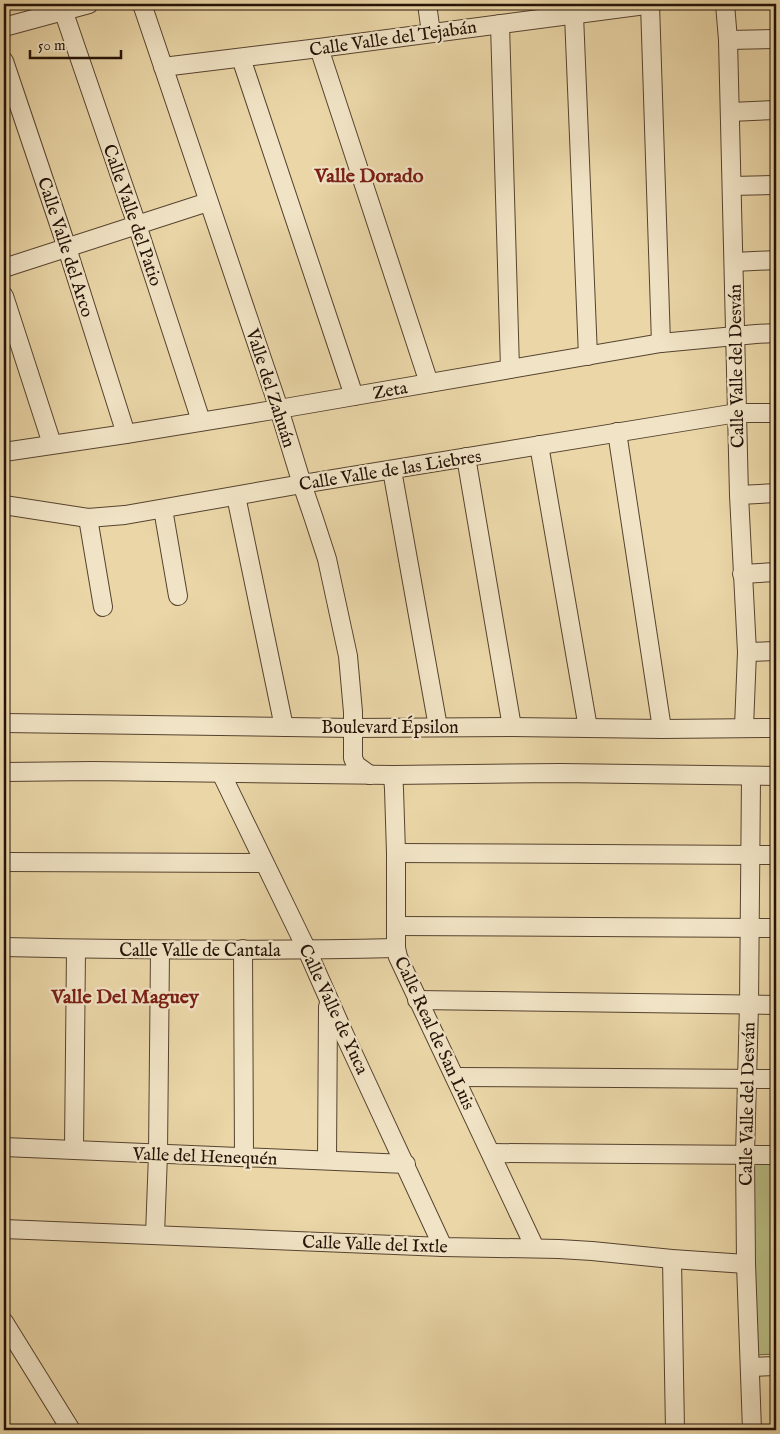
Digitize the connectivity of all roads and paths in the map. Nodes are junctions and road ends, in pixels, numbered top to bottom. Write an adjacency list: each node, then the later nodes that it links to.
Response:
1 (89, 4): 6 (street)
2 (142, 4): 16 (street, Valle del Zahuán)
3 (427, 4): 10 (street)
4 (651, 4): 7 (street, Calle Valle del Tejabán); 30 (street)
5 (725, 4): 12 (street, Calle Valle del Desván)
6 (63, 10): 9 (street); 22 (street, Calle Valle del Patio)
7 (574, 15): 8 (street, Calle Valle del Tejabán); 31 (street)
8 (500, 24): 10 (street, Calle Valle del Tejabán); 32 (street)
9 (4, 27)
10 (431, 33): 13 (street, Calle Valle del Tejabán)
11 (776, 39): 12 (street)
12 (728, 40): 18 (street, Calle Valle del Desván)
13 (319, 48): 14 (street, Calle Valle del Tejabán); 33 (street)
14 (240, 58): 16 (street, Calle Valle del Tejabán); 34 (street)
15 (4, 61): 23 (street, Calle Valle del Arco)
16 (163, 67): 21 (street, Valle del Zahuán)
17 (776, 110): 18 (street)
18 (730, 112): 20 (street, Calle Valle del Desván)
19 (776, 185): 20 (street)
20 (732, 186): 25 (street, Calle Valle del Desván)
21 (208, 202): 22 (street); 35 (street, Valle del Zahuán)
22 (137, 225): 23 (street); 38 (street, Calle Valle del Patio)
23 (66, 248): 26 (street); 40 (street, Calle Valle del Arco)
24 (776, 260): 25 (street)
25 (734, 262): 29 (street, Calle Valle del Desván)
26 (4, 268)
27 (4, 296): 41 (street)
28 (776, 333): 29 (street, Zeta)
29 (735, 336): 30 (street, Zeta); 37 (street, Calle Valle del Desván)
30 (661, 343): 31 (street, Zeta)
31 (588, 356): 32 (street, Zeta)
32 (510, 370): 33 (street, Zeta)
33 (429, 383): 34 (street, Zeta)
34 (354, 396): 35 (street, Zeta)
35 (279, 409): 38 (street, Zeta); 46 (street, Valle del Zahuán)
36 (776, 412): 37 (street, Calle Valle de las Liebres)
37 (737, 413): 39 (street, Calle Valle de las Liebres); 48 (street, Calle Valle del Desván)
38 (201, 421): 40 (street, Zeta)
39 (618, 432): 42 (street, Calle Valle de las Liebres); 66 (street)
40 (126, 434): 41 (street, Zeta)
41 (52, 444): 43 (street, Zeta)
42 (540, 445): 44 (street, Calle Valle de las Liebres); 64 (street)
43 (4, 452)
44 (466, 457): 45 (street, Calle Valle de las Liebres); 60 (street)
45 (392, 470): 46 (street, Calle Valle de las Liebres); 62 (street)
46 (302, 484): 49 (street, Calle Valle de las Liebres); 63 (street, Valle del Zahuán)
47 (776, 494): 48 (street)
48 (739, 495): 54 (street, Calle Valle del Desván)
49 (236, 496): 51 (street, Calle Valle de las Liebres); 61 (street)
50 (4, 505): 52 (street, Calle Valle de las Liebres)
51 (163, 509): 52 (street, Calle Valle de las Liebres); 55 (street)
52 (88, 518): 56 (street)
53 (776, 572): 54 (street)
54 (742, 574): 58 (street, Calle Valle del Desván)
55 (178, 596)
56 (103, 607)
57 (776, 651): 58 (street)
58 (746, 652): 65 (street, Calle Valle del Desván)
59 (4, 724): 61 (street, Boulevard Épsilon)
60 (512, 726): 62 (street, Boulevard Épsilon); 64 (street, Boulevard Épsilon)
61 (284, 727): 63 (street, Boulevard Épsilon)
62 (438, 727): 63 (street, Boulevard Épsilon)
63 (353, 728): 71 (street, Valle del Zahuán)
64 (588, 728): 66 (street, Boulevard Épsilon)
65 (744, 728): 66 (street, Boulevard Épsilon); 67 (street, Boulevard Épsilon)
66 (662, 729)
67 (772, 731)
68 (776, 768): 73 (street)
69 (4, 772): 70 (street)
70 (222, 773): 71 (street); 78 (street, Calle Valle de Yuca)
71 (370, 775): 72 (street)
72 (392, 775): 73 (street); 74 (street, Calle Real de San Luis)
73 (762, 776): 75 (street, Calle Valle del Desván)
74 (396, 853): 75 (street); 79 (street, Calle Real de San Luis)
75 (750, 855): 76 (street); 80 (street, Calle Valle del Desván)
76 (776, 855)
77 (4, 862): 78 (street)
78 (264, 863): 86 (street, Calle Valle de Yuca)
79 (397, 926): 80 (street); 83 (street, Calle Real de San Luis)
80 (749, 928): 81 (street); 90 (street, Calle Valle del Desván)
81 (776, 928)
82 (4, 948): 84 (street, Calle Valle de Cantala)
83 (396, 948): 86 (street, Calle Valle de Cantala); 89 (street, Calle Real de San Luis)
84 (76, 949): 87 (street, Calle Valle de Cantala); 96 (street)
85 (243, 949): 86 (street, Calle Valle de Cantala); 87 (street, Calle Valle de Cantala); 101 (street)
86 (307, 950): 88 (street, Calle Valle de Yuca)
87 (160, 951): 98 (street)
88 (328, 998): 102 (street); 103 (street, Calle Valle de Yuca)
89 (417, 1000): 90 (street); 92 (street, Calle Real de San Luis)
90 (749, 1005): 91 (street); 93 (street, Calle Valle del Desván)
91 (776, 1005)
92 (455, 1077): 93 (street); 97 (street, Calle Real de San Luis)
93 (747, 1079): 94 (street); 99 (street, Calle Valle del Desván)
94 (776, 1079)
95 (4, 1147): 96 (street, Valle del Henequén)
96 (74, 1150): 98 (street, Valle del Henequén)
97 (491, 1153): 99 (street); 107 (street, Calle Real de San Luis)
98 (158, 1154): 101 (street, Valle del Henequén); 105 (street)
99 (745, 1155): 100 (street); 109 (street, Calle Valle del Desván)
100 (776, 1155)
101 (244, 1157): 102 (street, Valle del Henequén)
102 (327, 1160): 103 (street, Valle del Henequén)
103 (406, 1164): 106 (street, Calle Valle de Yuca)
104 (4, 1229): 105 (street, Calle Valle del Ixtle)
105 (155, 1235): 106 (street, Calle Valle del Ixtle)
106 (443, 1246): 107 (street, Calle Valle del Ixtle)
107 (535, 1248): 108 (street, Calle Valle del Ixtle)
108 (672, 1259): 109 (street, Calle Valle del Ixtle); 114 (street)
109 (746, 1264): 112 (street, Calle Valle del Desván)
110 (4, 1322): 113 (street)
111 (776, 1366): 112 (street)
112 (750, 1367): 115 (street, Calle Valle del Desván)
113 (71, 1430)
114 (675, 1430)
115 (752, 1430)

